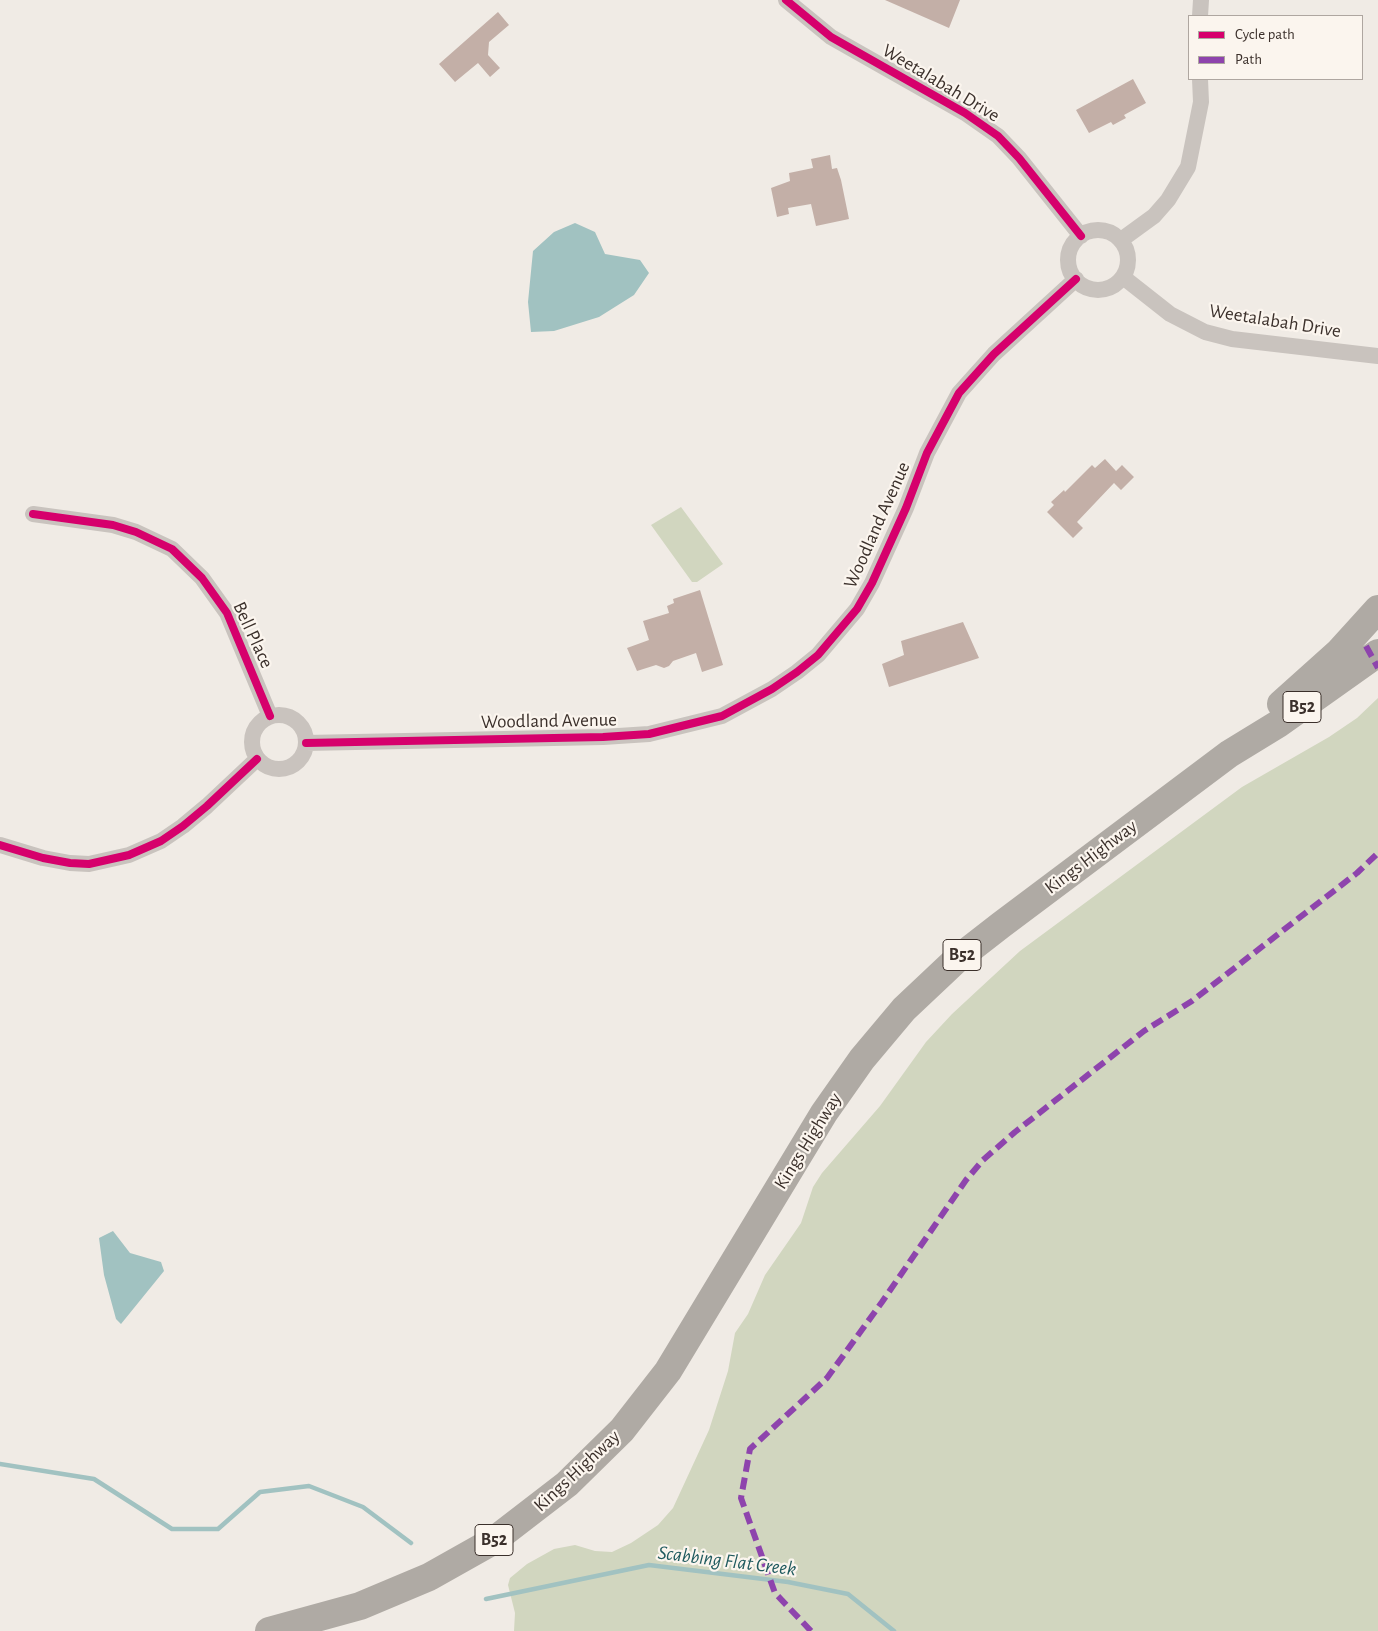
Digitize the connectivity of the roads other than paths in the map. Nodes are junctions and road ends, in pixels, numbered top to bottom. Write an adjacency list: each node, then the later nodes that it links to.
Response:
1 (786, 0): 5 (street, Weetalabah Drive)
2 (1201, 0): 3 (street)
3 (1200, 15)
4 (1200, 80): 6 (street)
5 (1082, 236): 6 (street); 8 (street)
6 (1121, 240): 7 (street)
7 (1123, 277): 8 (street); 9 (street, Weetalabah Drive)
8 (1076, 279): 15 (street, Woodland Avenue)
9 (1378, 356)
10 (33, 514): 14 (street, Bell Place)
11 (1378, 609): 12 (highway, B52)
12 (1378, 636)
13 (1378, 653): 18 (highway, Kings Highway / B52)
14 (270, 716): 15 (street); 16 (street)
15 (306, 743): 16 (street)
16 (257, 759): 17 (street)
17 (0, 845)
18 (441, 1571): 19 (highway, Kings Highway / B52); 20 (highway)
19 (269, 1631)
20 (322, 1631)

